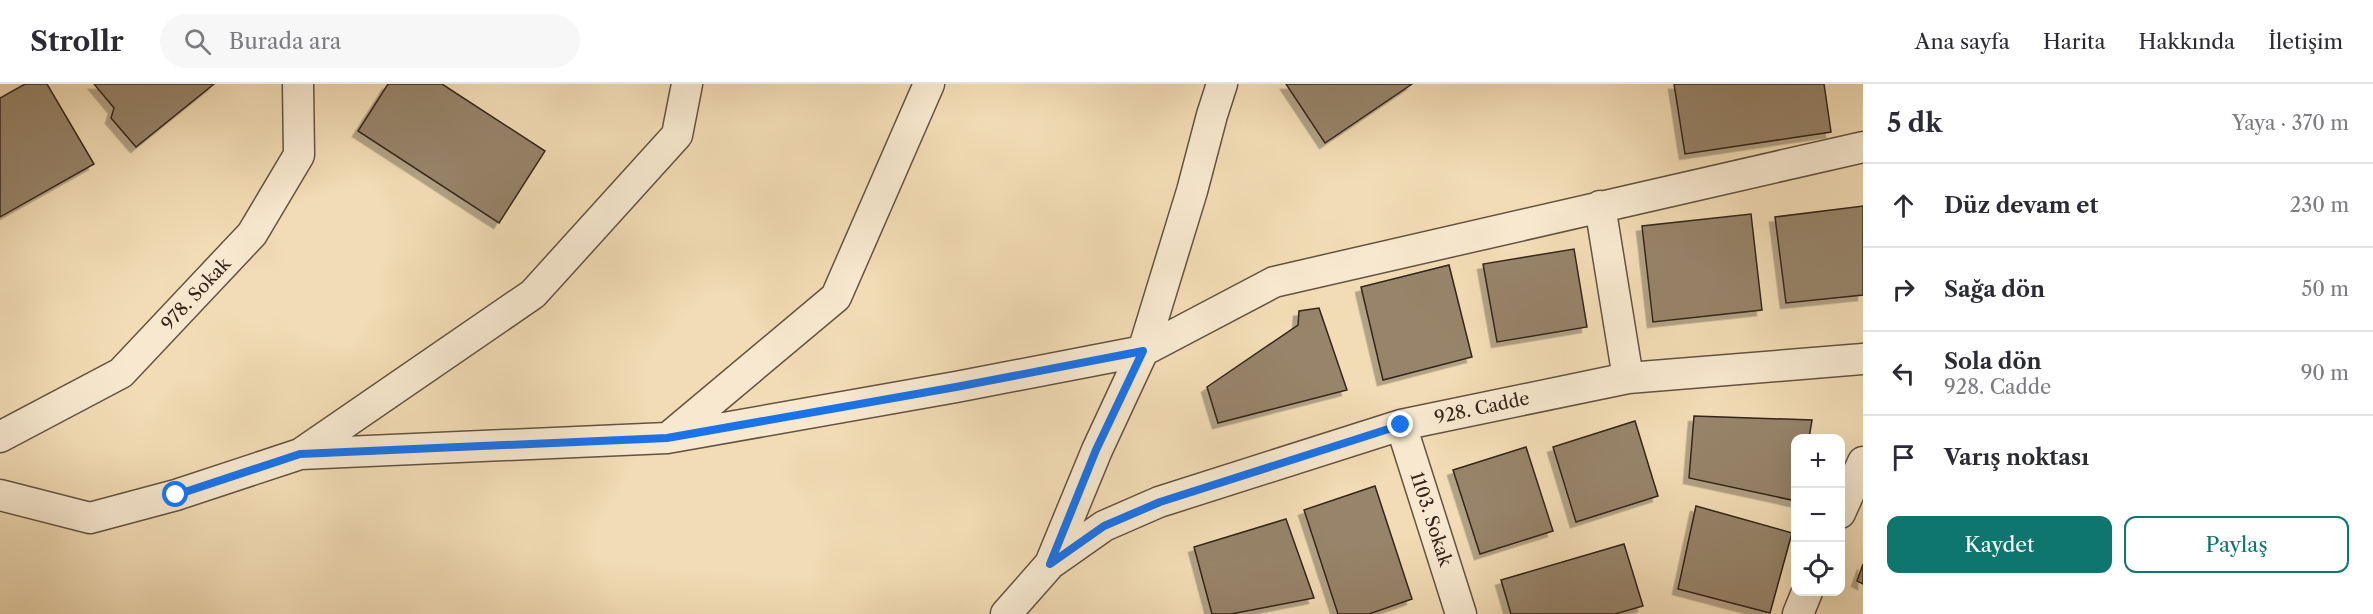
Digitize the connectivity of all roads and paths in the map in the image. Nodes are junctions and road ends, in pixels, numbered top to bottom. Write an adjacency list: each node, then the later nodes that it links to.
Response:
1 (298, 84): 11 (street, 978. Sokak)
2 (687, 84): 13 (street)
3 (929, 84): 12 (street)
4 (1222, 84): 7 (street)
5 (1863, 147): 6 (street)
6 (1600, 206): 7 (street); 9 (street)
7 (1143, 351): 12 (street); 17 (street)
8 (1863, 359): 9 (street, 928. Cadde)
9 (1628, 378): 10 (street, 928. Cadde)
10 (1401, 425): 17 (street, 928. Cadde); 20 (street, 1103. Sokak)
11 (0, 437)
12 (667, 438): 13 (street)
13 (300, 454): 15 (street)
14 (1863, 462): 16 (street)
15 (0, 495)
16 (1845, 502)
17 (1050, 564): 19 (street, 928. Cadde)
18 (1805, 596): 21 (street)
19 (1006, 614)
20 (1461, 614)
21 (1798, 614)

